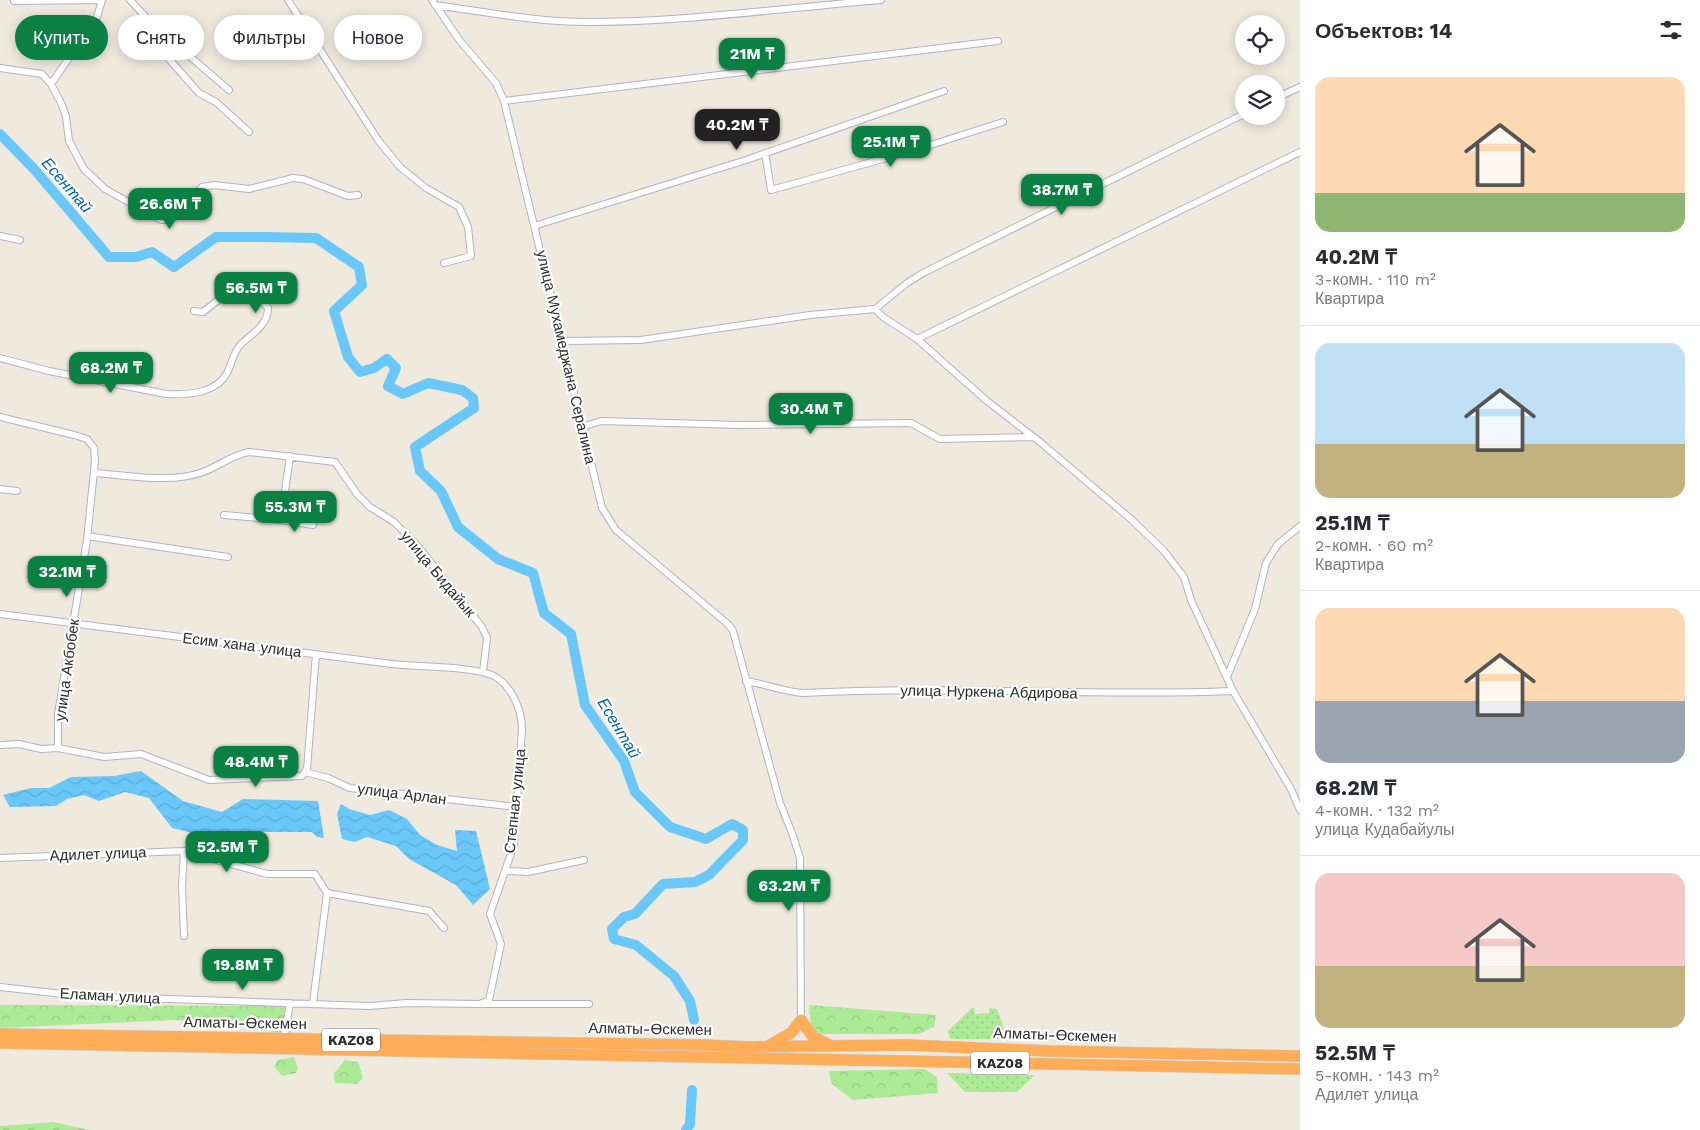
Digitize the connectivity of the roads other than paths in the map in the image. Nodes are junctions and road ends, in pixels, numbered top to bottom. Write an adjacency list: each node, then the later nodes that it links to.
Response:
1 (102, 0): 5 (street); 12 (street)
2 (130, 0): 7 (street)
3 (288, 0): 27 (street)
4 (881, 0): 6 (street)
5 (14, 1)
6 (434, 3): 17 (street, улица Мухамеджана Сералина)
7 (144, 15)
8 (998, 41): 17 (street)
9 (170, 60): 20 (street)
10 (194, 60): 14 (street)
11 (0, 68): 12 (street)
12 (51, 84): 23 (street)
13 (1300, 87): 16 (street)
14 (229, 90)
15 (944, 92): 22 (street)
16 (1285, 94)
17 (504, 101): 24 (street, улица Мухамеджана Сералина)
18 (1235, 118): 28 (street)
19 (1003, 122): 22 (street)
20 (250, 132)
21 (1300, 152): 30 (street)
22 (765, 153): 24 (street)
23 (358, 195)
24 (534, 226): 31 (street, улица Мухамеджана Сералина)
25 (0, 236): 26 (street)
26 (20, 240)
27 (444, 263)
28 (875, 309): 30 (street); 31 (street)
29 (194, 311): 32 (street)
30 (917, 339): 35 (street)
31 (562, 341): 34 (street, улица Мухамеджана Сералина)
32 (0, 358)
33 (0, 417): 37 (street, улица Акбобек)
34 (582, 427): 35 (street); 51 (street, улица Мухамеджана Сералина)
35 (1033, 437): 50 (street)
36 (290, 456): 37 (street); 41 (street); 49 (street, улица Бидайык)
37 (94, 473): 44 (street, улица Акбобек)
38 (0, 489): 39 (street)
39 (17, 491)
40 (224, 515): 41 (street)
41 (281, 520): 42 (street)
42 (313, 525)
43 (1300, 526): 50 (street)
44 (88, 536): 45 (street); 47 (street, улица Акбобек)
45 (228, 557)
46 (0, 614): 47 (street, Есим хана улица)
47 (72, 623): 48 (street, Есим хана улица); 54 (street, улица Акбобек)
48 (316, 654): 49 (street, Есим хана улица); 55 (street)
49 (483, 672): 56 (street, Степная улица)
50 (1226, 677): 52 (street)
51 (746, 682): 52 (street, улица Нуркена Абдирова); 71 (street, улица Мухамеджана Сералина)
52 (1233, 691): 57 (street)
53 (0, 745): 54 (street, улица Арлан)
54 (58, 748): 55 (street, улица Арлан)
55 (305, 772): 56 (street, улица Арлан)
56 (516, 807): 61 (street, Степная улица)
57 (1300, 810)
58 (184, 851): 59 (street, Адилет улица); 62 (street, Адилет улица); 64 (street)
59 (0, 858)
60 (584, 860): 61 (street)
61 (506, 871): 66 (street, Степная улица)
62 (327, 893): 63 (street); 68 (street)
63 (444, 928)
64 (184, 936)
65 (0, 987): 67 (street, Еламан улица)
66 (489, 1000): 69 (street, Еламан улица)
67 (290, 1003): 68 (street, Еламан улица); 73 (street)
68 (313, 1003): 69 (street, Еламан улица)
69 (480, 1004): 70 (street)
70 (589, 1004)
71 (800, 1020): 75 (highway); 76 (highway)
72 (0, 1034): 73 (highway, Алматы-Өскемен / KAZ08)
73 (284, 1039): 76 (highway, Алматы-Өскемен / KAZ08)
74 (0, 1043): 78 (highway, Алматы-Өскемен / KAZ08)
75 (837, 1046): 76 (highway, Алматы-Өскемен / KAZ08); 77 (highway, Алматы-Өскемен / KAZ08)
76 (766, 1047)
77 (1300, 1056)
78 (1300, 1069)

